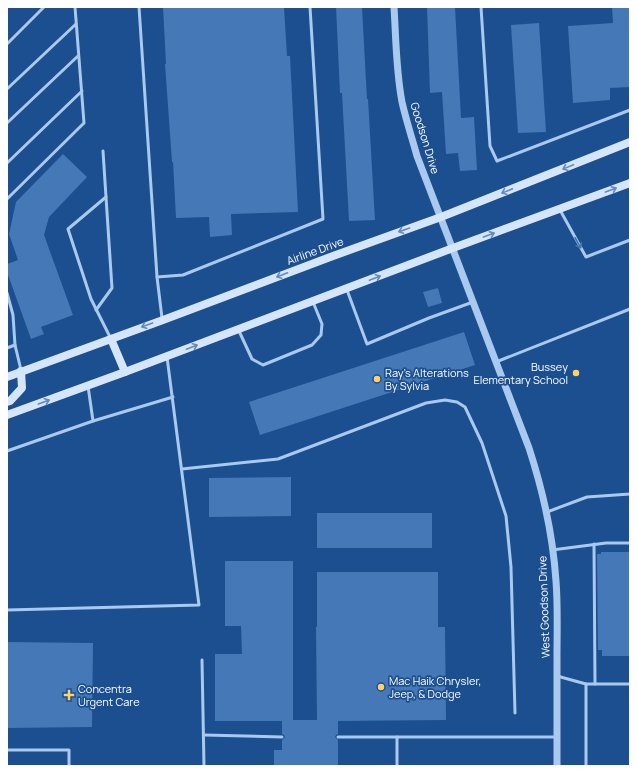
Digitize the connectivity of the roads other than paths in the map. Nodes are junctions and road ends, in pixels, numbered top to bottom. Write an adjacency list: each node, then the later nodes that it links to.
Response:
1 (44, 7): 8 (lane)
2 (74, 7): 7 (lane)
3 (139, 7): 24 (lane)
4 (310, 7): 24 (lane)
5 (394, 7): 21 (street, Goodson Drive)
6 (481, 7): 12 (lane)
7 (76, 24): 9 (lane); 10 (lane)
8 (7, 44)
9 (78, 56): 11 (lane); 13 (lane)
10 (7, 89)
11 (82, 91): 16 (lane); 19 (lane)
12 (630, 110)
13 (7, 123)
14 (630, 142): 21 (main road, Airline Drive, one-way to 21)
15 (103, 151): 18 (lane)
16 (7, 163)
17 (630, 183): 20 (main road, one-way to 17)
18 (106, 197): 30 (lane); 30 (lane)
19 (7, 199)
20 (560, 209): 22 (lane, one-way to 22); 23 (main road, one-way to 20)
21 (441, 218): 23 (street, Goodson Drive); 31 (main road, Airline Drive, one-way to 31)
22 (630, 240)
23 (453, 248): 25 (main road, one-way to 23); 28 (street, West Goodson Drive)
24 (157, 277): 31 (lane)
25 (346, 288): 27 (main road); 28 (lane)
26 (7, 293): 34 (lane)
27 (313, 301): 32 (main road); 32 (lane)
28 (473, 302): 37 (street, West Goodson Drive)
29 (630, 309): 37 (lane)
30 (96, 310): 33 (lane)
31 (163, 320): 33 (main road, Airline Drive, one-way to 33)
32 (238, 329): 36 (main road, one-way to 32)
33 (111, 339): 38 (main road, Airline Drive); 39 (main road)
34 (16, 345): 35 (lane); 38 (lane)
35 (7, 348)
36 (167, 356): 39 (main road); 42 (lane)
37 (496, 362): 49 (street, West Goodson Drive)
38 (21, 372): 40 (main road, Airline Drive); 43 (main road)
39 (125, 372): 41 (main road)
40 (7, 377)
41 (88, 386): 44 (main road, one-way to 41); 45 (lane)
42 (173, 397): 45 (lane); 47 (lane)
43 (7, 402)
44 (7, 415)
45 (93, 421): 46 (lane)
46 (7, 451)
47 (182, 469): 53 (lane); 59 (lane)
48 (630, 494): 49 (lane)
49 (546, 512): 52 (street, West Goodson Drive)
50 (630, 543): 51 (lane)
51 (594, 544): 52 (lane); 57 (lane)
52 (552, 550): 55 (street, West Goodson Drive)
53 (7, 610)
54 (202, 660): 60 (lane)
55 (557, 676): 56 (lane); 64 (street, West Goodson Drive)
56 (586, 684): 57 (lane); 70 (lane)
57 (595, 684): 58 (lane)
58 (630, 684)
59 (514, 713)
60 (204, 735): 61 (lane); 67 (lane)
61 (282, 737)
62 (338, 737): 63 (lane)
63 (397, 737): 64 (lane); 68 (lane)
64 (557, 737): 69 (street, West Goodson Drive)
65 (7, 750): 66 (lane)
66 (68, 766)
67 (204, 766)
68 (397, 766)
69 (557, 766)
70 (586, 766)

